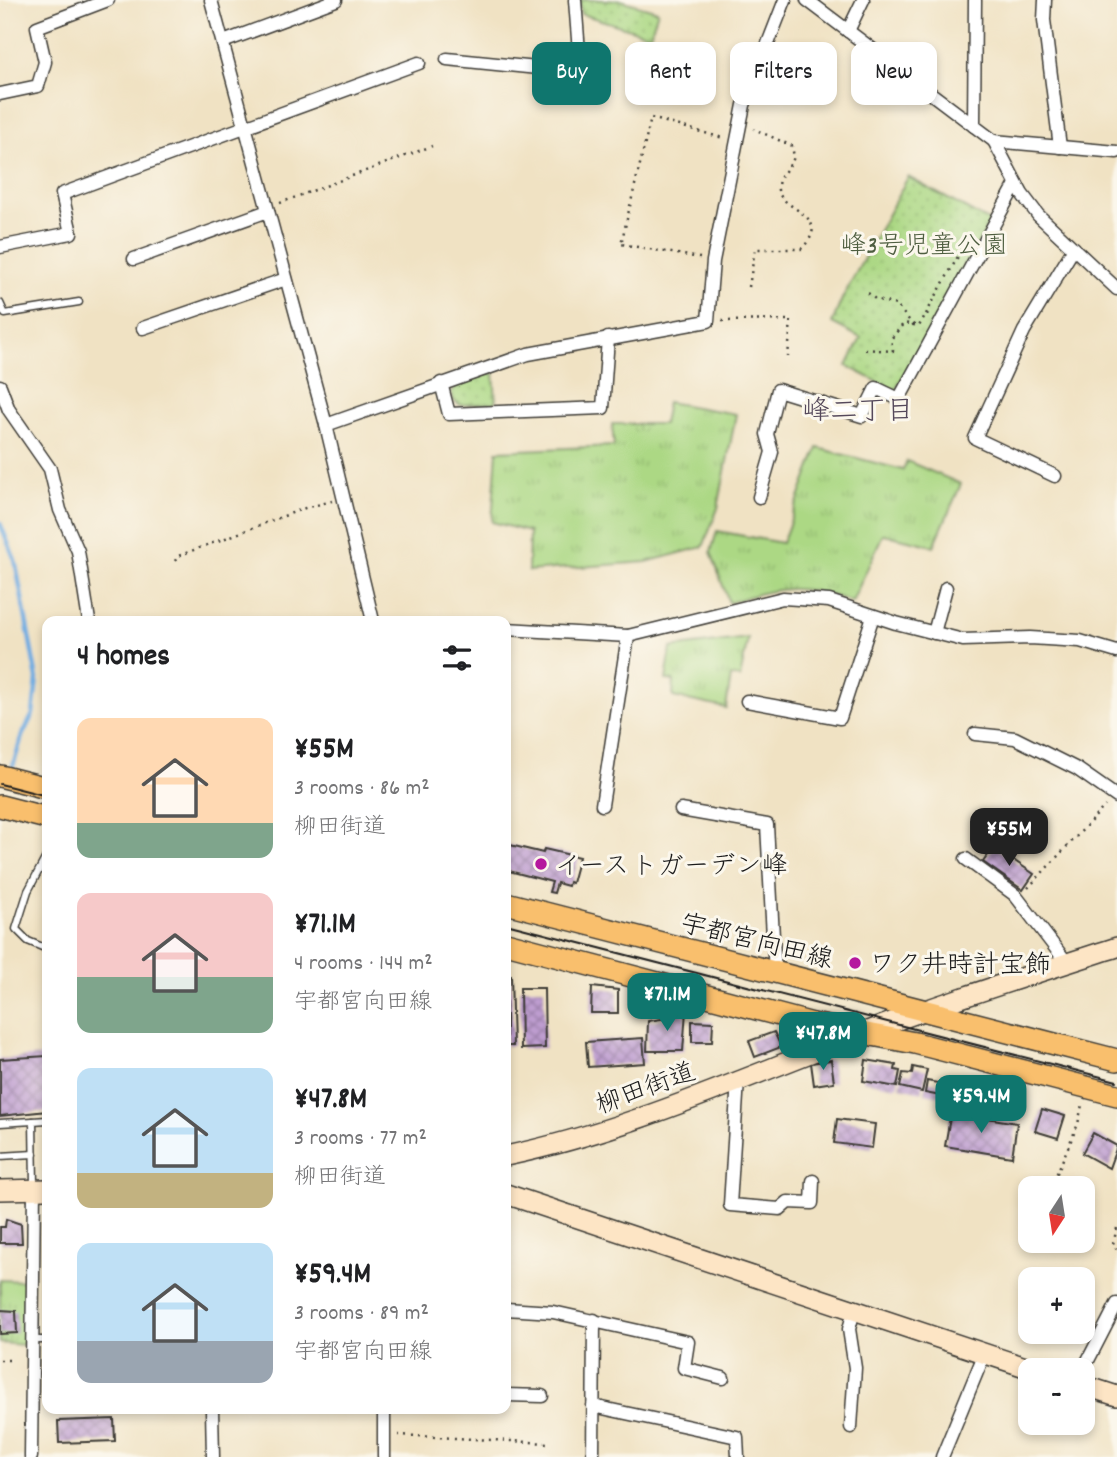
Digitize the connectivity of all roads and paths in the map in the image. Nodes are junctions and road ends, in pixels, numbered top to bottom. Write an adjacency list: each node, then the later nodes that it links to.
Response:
1 (108, 0): 14 (street)
2 (211, 0): 11 (street)
3 (336, 0): 11 (street)
4 (575, 0): 12 (street)
5 (785, 0): 16 (street)
6 (807, 0): 10 (street)
7 (863, 0): 10 (street)
8 (975, 0): 17 (street)
9 (1045, 0): 21 (street)
10 (848, 31): 17 (street)
11 (223, 42): 15 (street)
12 (447, 59)
13 (419, 63): 15 (street)
14 (0, 94)
15 (245, 125): 24 (street); 25 (street)
16 (740, 125): 19 (street); 30 (path)
17 (974, 126): 18 (street)
18 (994, 141): 21 (street); 23 (street)
19 (737, 142): 28 (street); 28 (path)
20 (432, 146): 24 (path)
21 (1059, 147): 22 (street)
22 (1117, 152)
23 (1017, 184): 26 (street); 36 (street)
24 (268, 209): 27 (street); 29 (street)
25 (0, 247)
26 (1074, 248): 31 (street); 46 (street)
27 (134, 258)
28 (713, 261): 35 (street)
29 (286, 279): 38 (street); 45 (street)
30 (749, 286)
31 (1117, 289)
32 (867, 293): 37 (path)
33 (79, 302): 34 (lane)
34 (0, 303)
35 (708, 321): 40 (street); 42 (path)
36 (940, 323): 37 (path); 47 (street)
37 (912, 324): 39 (path); 41 (path)
38 (143, 328)
39 (916, 328)
40 (608, 338): 43 (street); 43 (street)
41 (865, 349)
42 (788, 357)
43 (441, 383): 45 (street)
44 (0, 386): 51 (street)
45 (326, 425): 48 (street)
46 (1055, 476)
47 (759, 497)
48 (345, 498): 49 (path); 52 (street)
49 (175, 561)
50 (946, 588): 55 (street)
51 (88, 616)
52 (372, 616)
53 (873, 616): 55 (street); 56 (street); 58 (street)
54 (511, 629): 56 (street)
55 (934, 633): 57 (street)
56 (628, 636): 63 (street)
57 (1117, 652)
58 (747, 701)
59 (975, 734): 62 (street)
60 (0, 776): 61 (main road)
61 (42, 787)
62 (1116, 796): 69 (path)
63 (602, 805)
64 (0, 806): 66 (main road)
65 (681, 810): 75 (street)
66 (42, 817)
67 (966, 859): 69 (street)
68 (42, 864): 72 (lane)
69 (1018, 899): 74 (street)
70 (511, 904): 75 (main road, 宇都宮向田線)
71 (511, 944): 77 (main road)
72 (42, 947)
73 (1117, 947): 74 (street, 柳田街道)
74 (1067, 963): 76 (street, 柳田街道)
75 (775, 974): 76 (main road, 宇都宮向田線)
76 (923, 1011): 77 (street, 柳田街道); 78 (main road, 宇都宮向田線)
77 (860, 1033): 79 (street, 柳田街道); 80 (main road)
78 (1117, 1060)
79 (738, 1080): 86 (street, 柳田街道); 89 (street)
80 (1086, 1086): 81 (main road); 88 (path)
81 (1117, 1095)
82 (42, 1120): 83 (lane)
83 (33, 1121): 84 (lane); 85 (lane)
84 (0, 1123)
85 (34, 1154): 87 (lane); 90 (lane)
86 (511, 1155)
87 (0, 1156)
88 (1056, 1176)
89 (813, 1181)
90 (40, 1189): 91 (street); 99 (street)
91 (0, 1190)
92 (511, 1196): 97 (street)
93 (1117, 1228): 94 (path)
94 (1117, 1250)
95 (1117, 1304): 102 (street)
96 (511, 1309): 98 (street)
97 (854, 1311): 101 (street); 114 (street)
98 (594, 1320): 106 (street); 111 (street)
99 (33, 1340): 100 (lane); 117 (street)
100 (42, 1340)
101 (985, 1355): 105 (street); 122 (street)
102 (1089, 1358)
103 (0, 1360): 104 (path)
104 (9, 1360)
105 (1018, 1365)
106 (723, 1378)
107 (1095, 1389): 110 (street)
108 (511, 1395): 109 (street)
109 (542, 1396)
110 (1117, 1396)
111 (593, 1406): 120 (street); 121 (street)
112 (212, 1414): 118 (street)
113 (384, 1414): 115 (street)
114 (850, 1427)
115 (384, 1434): 116 (path); 119 (street)
116 (549, 1443)
117 (31, 1457)
118 (213, 1457)
119 (384, 1457)
120 (593, 1457)
121 (738, 1457)
122 (942, 1457)

